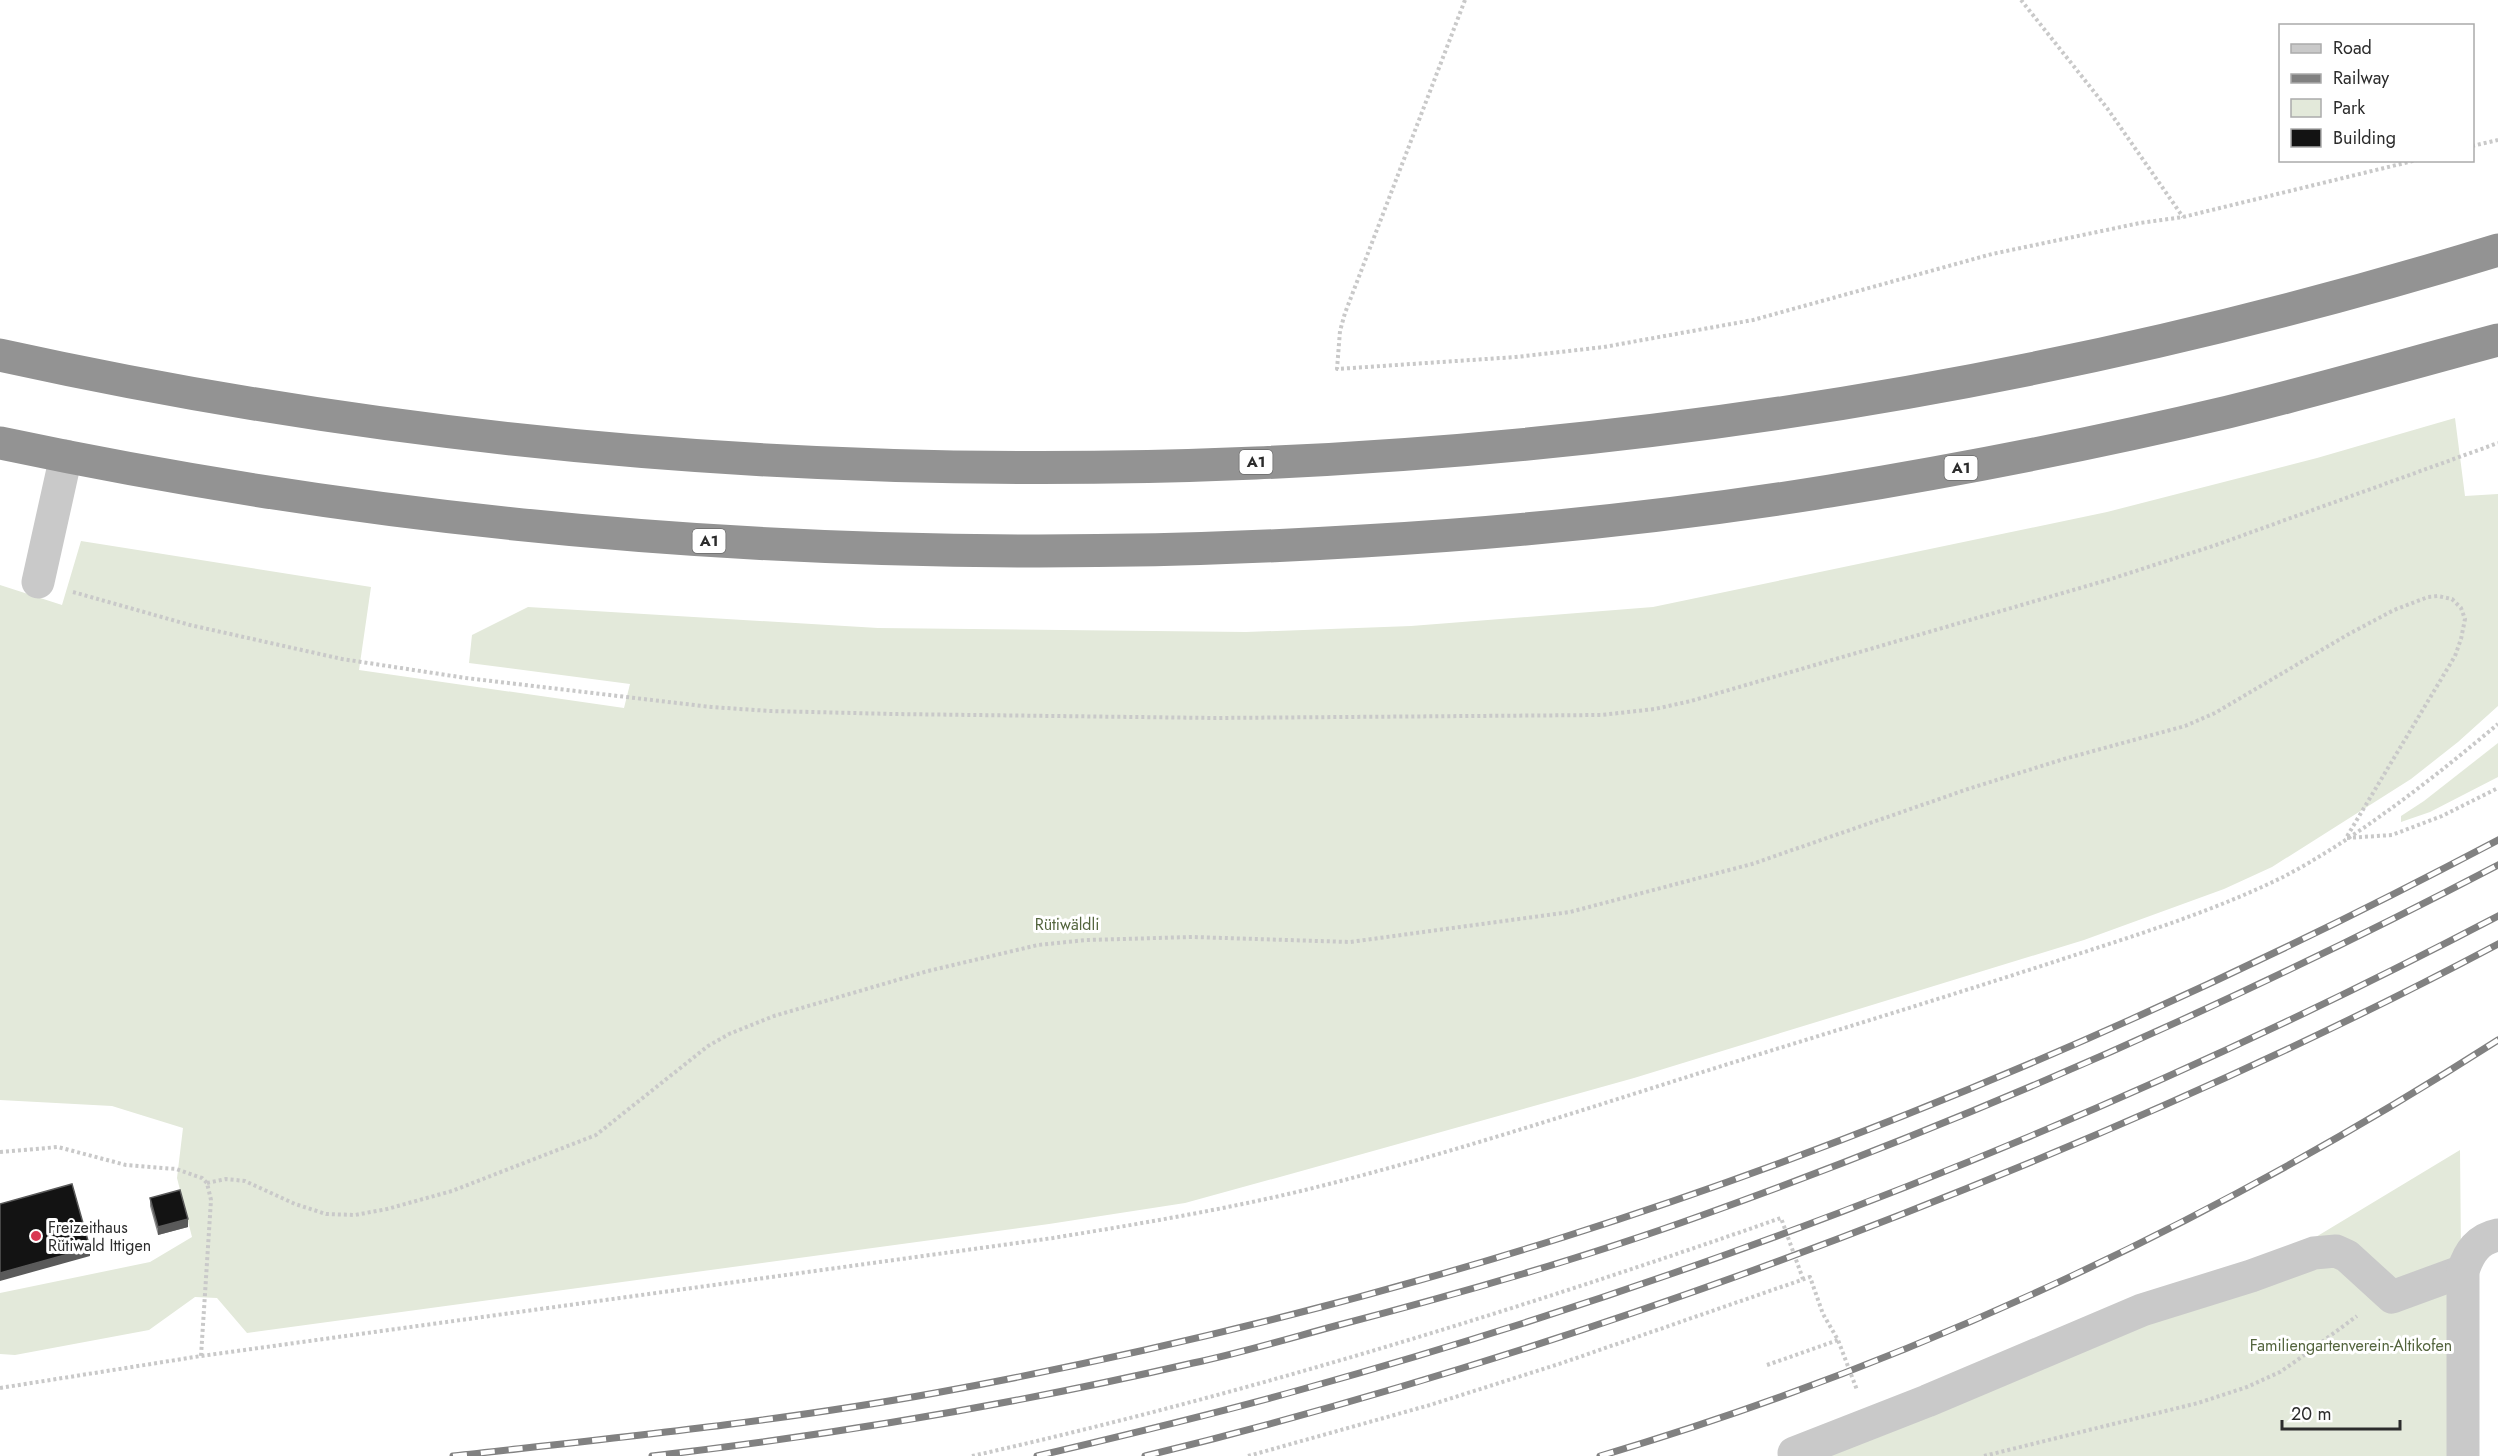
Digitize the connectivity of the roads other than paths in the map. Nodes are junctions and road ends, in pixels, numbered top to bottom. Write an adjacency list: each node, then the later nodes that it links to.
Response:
1 (2498, 250): 3 (highway, A1)
2 (2498, 340): 5 (highway, A1)
3 (0, 355)
4 (0, 443): 5 (highway, A1)
5 (66, 456): 6 (street)
6 (38, 582)
7 (2498, 1235): 8 (street)
8 (2463, 1271): 9 (street); 10 (street)
9 (1794, 1453)
10 (2463, 1456)

